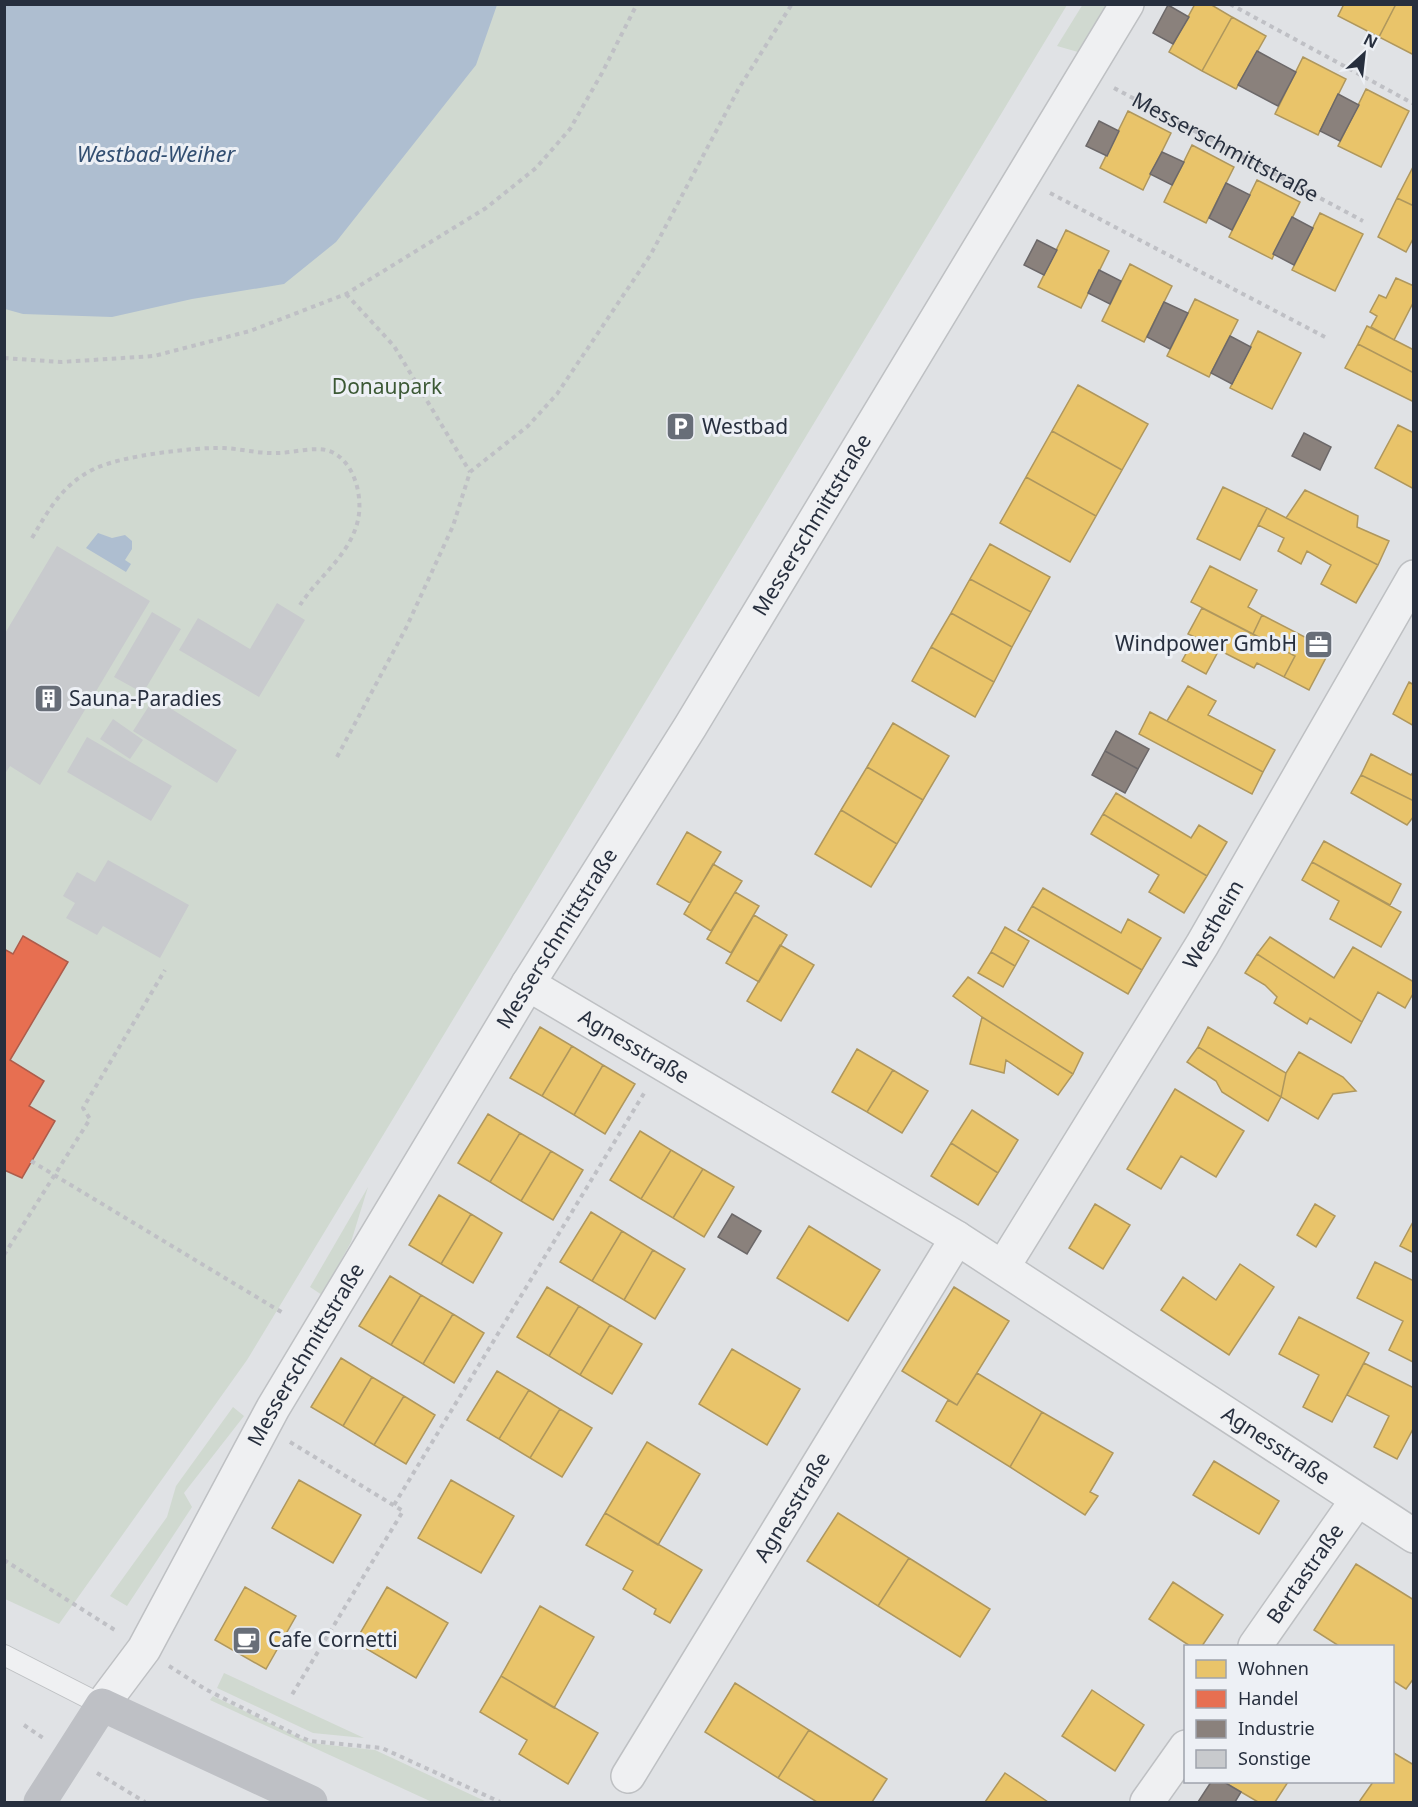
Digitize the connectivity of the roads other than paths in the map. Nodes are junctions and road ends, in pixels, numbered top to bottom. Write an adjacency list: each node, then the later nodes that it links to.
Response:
1 (1127, 4): 3 (street, Messerschmittstraße)
2 (1413, 577): 5 (street, Westheim)
3 (528, 984): 4 (street, Agnesstraße); 10 (street, Messerschmittstraße)
4 (957, 1238): 5 (street, Agnesstraße); 12 (street, Agnesstraße)
5 (1003, 1267): 6 (street, Agnesstraße)
6 (1357, 1500): 7 (street, Agnesstraße); 8 (street, Bertastraße)
7 (1413, 1536)
8 (1256, 1645)
9 (4, 1655): 10 (lane)
10 (102, 1705): 13 (street); 14 (street)
11 (1184, 1748): 15 (street)
12 (628, 1776)
13 (40, 1803)
14 (311, 1803)
15 (1147, 1803)

